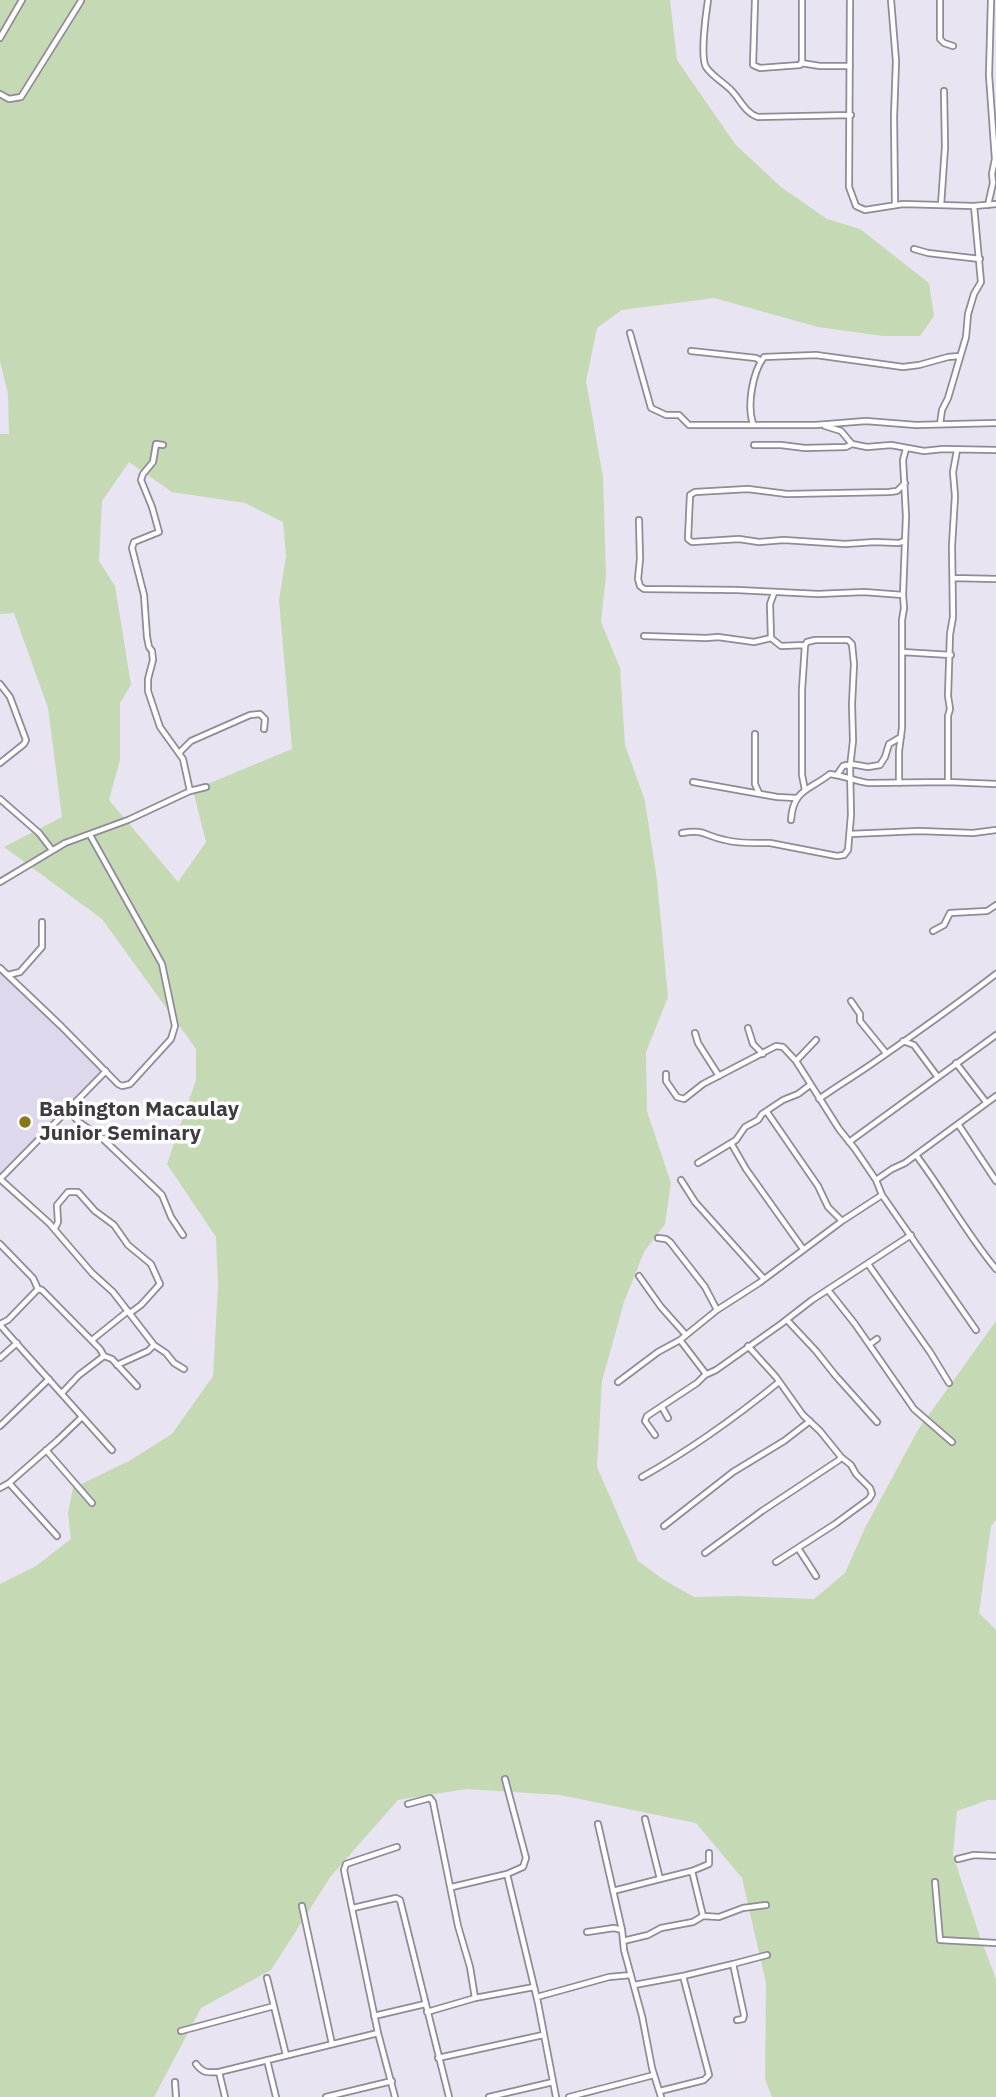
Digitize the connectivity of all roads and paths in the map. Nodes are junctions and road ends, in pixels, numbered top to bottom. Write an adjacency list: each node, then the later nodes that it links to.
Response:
1 (22, 0): 10 (street)
2 (708, 0): 17 (street)
3 (755, 0): 13 (street)
4 (802, 0): 13 (street)
5 (850, 0): 14 (street)
6 (891, 0): 19 (street)
7 (940, 0): 11 (street)
8 (991, 0): 12 (street)
9 (81, 1): 16 (street)
10 (0, 38)
11 (953, 46)
12 (993, 62): 21 (street)
13 (801, 63): 14 (street)
14 (850, 66): 17 (street)
15 (944, 91): 20 (street)
16 (0, 94)
17 (851, 115): 19 (street)
18 (996, 204): 21 (street)
19 (895, 205): 20 (street)
20 (941, 205): 22 (street)
21 (988, 205): 22 (street)
22 (975, 206): 24 (street)
23 (914, 250): 24 (street)
24 (980, 259): 27 (street)
25 (630, 333): 30 (street)
26 (691, 351): 28 (street)
27 (959, 356): 28 (street); 33 (street)
28 (761, 361): 32 (street)
29 (634, 378): 30 (street)
30 (643, 379): 32 (street)
31 (996, 423): 33 (street)
32 (753, 424): 34 (street)
33 (940, 424): 34 (street)
34 (834, 426): 35 (street)
35 (852, 444): 37 (street); 38 (street)
36 (163, 445): 61 (street)
37 (754, 445)
38 (906, 449): 39 (street); 42 (street)
39 (915, 450): 40 (street); 42 (street)
40 (957, 450): 41 (street); 48 (street)
41 (996, 450)
42 (903, 460): 43 (street)
43 (905, 483): 44 (street); 45 (street)
44 (897, 491): 45 (street); 47 (street)
45 (905, 500): 47 (street)
46 (639, 520): 50 (street)
47 (902, 542): 51 (street)
48 (953, 578): 49 (street); 56 (street)
49 (996, 579)
50 (774, 593): 51 (street); 53 (street)
51 (903, 595): 55 (street)
52 (645, 636): 53 (street)
53 (771, 638): 54 (street)
54 (805, 645): 63 (street); 71 (street)
55 (902, 652): 56 (street); 60 (street)
56 (951, 655): 67 (street)
57 (0, 684): 62 (street)
58 (264, 729): 61 (street)
59 (755, 734): 73 (street)
60 (901, 737): 63 (street); 68 (street)
61 (179, 752): 72 (street)
62 (0, 764)
63 (850, 765): 64 (street); 65 (street)
64 (836, 775): 65 (street); 71 (street)
65 (852, 778): 68 (street); 79 (street)
66 (693, 782): 73 (street)
67 (948, 782): 68 (street); 69 (street)
68 (899, 783)
69 (996, 784)
70 (206, 787): 72 (street)
71 (806, 787): 74 (street)
72 (190, 791): 80 (street)
73 (760, 794): 74 (street)
74 (796, 798): 76 (street)
75 (0, 799): 81 (street)
76 (790, 820)
77 (996, 830): 79 (street)
78 (682, 833): 79 (street)
79 (850, 834)
80 (90, 835): 81 (street); 101 (street)
81 (52, 850): 82 (street)
82 (0, 882)
83 (996, 905): 85 (street)
84 (42, 922): 88 (street)
85 (933, 931)
86 (0, 968): 88 (street)
87 (996, 974): 92 (street)
88 (8, 975): 101 (street)
89 (850, 1001): 97 (street)
90 (748, 1028): 98 (street)
91 (695, 1033): 103 (street)
92 (913, 1034): 95 (street); 96 (street)
93 (996, 1035): 100 (street)
94 (816, 1040): 99 (street)
95 (903, 1041): 96 (street); 97 (street)
96 (914, 1045): 104 (street)
97 (886, 1053): 107 (street)
98 (763, 1054): 99 (street); 103 (street)
99 (796, 1061): 105 (street)
100 (956, 1063): 104 (street); 108 (street)
101 (106, 1071): 109 (street)
102 (666, 1074): 103 (street)
103 (719, 1076)
104 (937, 1076): 112 (street)
105 (810, 1085): 107 (street); 110 (street)
106 (996, 1097): 108 (street)
107 (819, 1099): 112 (street)
108 (986, 1102): 111 (street)
109 (66, 1109): 116 (street); 123 (street)
110 (767, 1112): 113 (street); 121 (street)
111 (958, 1124): 114 (street); 119 (street)
112 (849, 1142): 118 (street)
113 (732, 1143): 115 (street); 127 (street)
114 (916, 1155): 118 (street); 129 (street)
115 (698, 1163)
116 (0, 1179): 122 (street)
117 (681, 1180): 131 (street)
118 (876, 1181): 120 (street)
119 (996, 1181)
120 (883, 1195): 121 (street); 124 (street)
121 (842, 1221): 127 (street)
122 (55, 1228): 135 (street); 135 (street)
123 (183, 1235)
124 (911, 1235): 128 (street); 138 (street)
125 (658, 1238): 134 (street)
126 (0, 1244): 132 (street)
127 (803, 1249): 131 (street)
128 (868, 1264): 133 (street); 155 (street)
129 (996, 1269)
130 (639, 1276): 139 (street)
131 (764, 1279): 134 (street)
132 (38, 1289): 137 (street); 141 (street)
133 (828, 1290): 136 (street); 144 (street)
134 (717, 1310): 139 (street)
135 (129, 1312): 141 (street); 145 (street)
136 (787, 1320): 146 (street); 162 (street)
137 (0, 1324): 143 (street)
138 (976, 1330)
139 (686, 1335): 142 (street)
140 (877, 1339): 144 (street)
141 (92, 1340): 147 (street)
142 (680, 1340): 151 (street); 153 (street)
143 (17, 1343): 148 (street); 152 (street)
144 (870, 1344): 165 (street)
145 (154, 1345): 149 (street); 150 (street)
146 (748, 1346): 151 (street); 154 (street)
147 (104, 1356): 149 (street); 157 (street)
148 (0, 1358)
149 (117, 1365): 156 (street)
150 (184, 1369)
151 (706, 1374): 158 (street)
152 (49, 1378): 157 (street); 163 (street)
153 (618, 1382)
154 (779, 1382): 161 (street); 169 (street)
155 (949, 1383)
156 (138, 1386)
157 (62, 1393): 159 (street)
158 (662, 1407): 160 (street); 164 (street)
159 (82, 1417): 166 (street); 167 (street)
160 (668, 1418)
161 (810, 1421): 168 (street); 173 (street)
162 (877, 1422)
163 (0, 1426)
164 (655, 1435)
165 (952, 1442)
166 (46, 1450): 170 (street); 172 (street)
167 (112, 1450)
168 (841, 1457): 175 (street); 176 (street)
169 (642, 1477)
170 (9, 1483): 171 (street); 174 (street)
171 (0, 1488)
172 (92, 1503)
173 (664, 1527)
174 (57, 1536)
175 (798, 1548): 177 (street); 178 (street)
176 (705, 1553)
177 (776, 1562)
178 (816, 1576)
179 (505, 1779): 188 (street)
180 (408, 1804): 191 (street)
181 (645, 1819): 189 (street)
182 (598, 1824): 192 (street)
183 (397, 1847): 195 (street)
184 (709, 1853): 187 (street)
185 (996, 1856): 186 (street)
186 (958, 1859)
187 (692, 1871): 189 (street); 196 (street)
188 (507, 1874): 191 (street); 207 (street)
189 (660, 1878): 192 (street)
190 (935, 1882): 200 (street)
191 (452, 1887): 209 (street)
192 (613, 1891): 197 (street)
193 (766, 1905): 196 (street)
194 (302, 1906): 218 (street)
195 (353, 1908): 210 (street); 213 (street)
196 (703, 1916): 199 (street)
197 (622, 1930): 198 (street); 199 (street)
198 (587, 1932)
199 (623, 1941): 203 (street)
200 (996, 1943)
201 (767, 1955): 202 (street)
202 (733, 1964): 204 (street); 214 (street)
203 (631, 1975): 206 (street); 208 (street)
204 (683, 1976): 206 (street); 228 (street)
205 (267, 1978): 211 (street)
206 (634, 1985): 224 (street)
207 (534, 1987): 208 (street); 209 (street)
208 (537, 1997): 217 (street)
209 (475, 1998): 212 (street)
210 (425, 2004): 212 (street); 213 (street)
211 (274, 2006): 215 (street); 219 (street)
212 (427, 2012): 220 (street)
213 (374, 2016): 216 (street)
214 (737, 2020)
215 (181, 2031)
216 (378, 2033): 218 (street); 225 (street)
217 (543, 2035): 220 (street); 227 (street)
218 (332, 2044): 219 (street)
219 (286, 2055): 221 (street)
220 (438, 2058): 234 (street)
221 (267, 2060): 223 (street); 231 (street)
222 (196, 2064): 223 (street)
223 (219, 2073): 230 (street)
224 (654, 2075): 228 (street); 237 (street)
225 (392, 2081): 232 (street); 233 (street)
226 (175, 2082): 229 (street)
227 (553, 2082): 235 (street); 236 (street)
228 (660, 2091): 238 (street)
229 (176, 2097)
230 (225, 2097)
231 (276, 2097)
232 (326, 2097)
233 (395, 2097)
234 (449, 2097)
235 (489, 2097)
236 (556, 2097)
237 (569, 2097)
238 (661, 2097)

